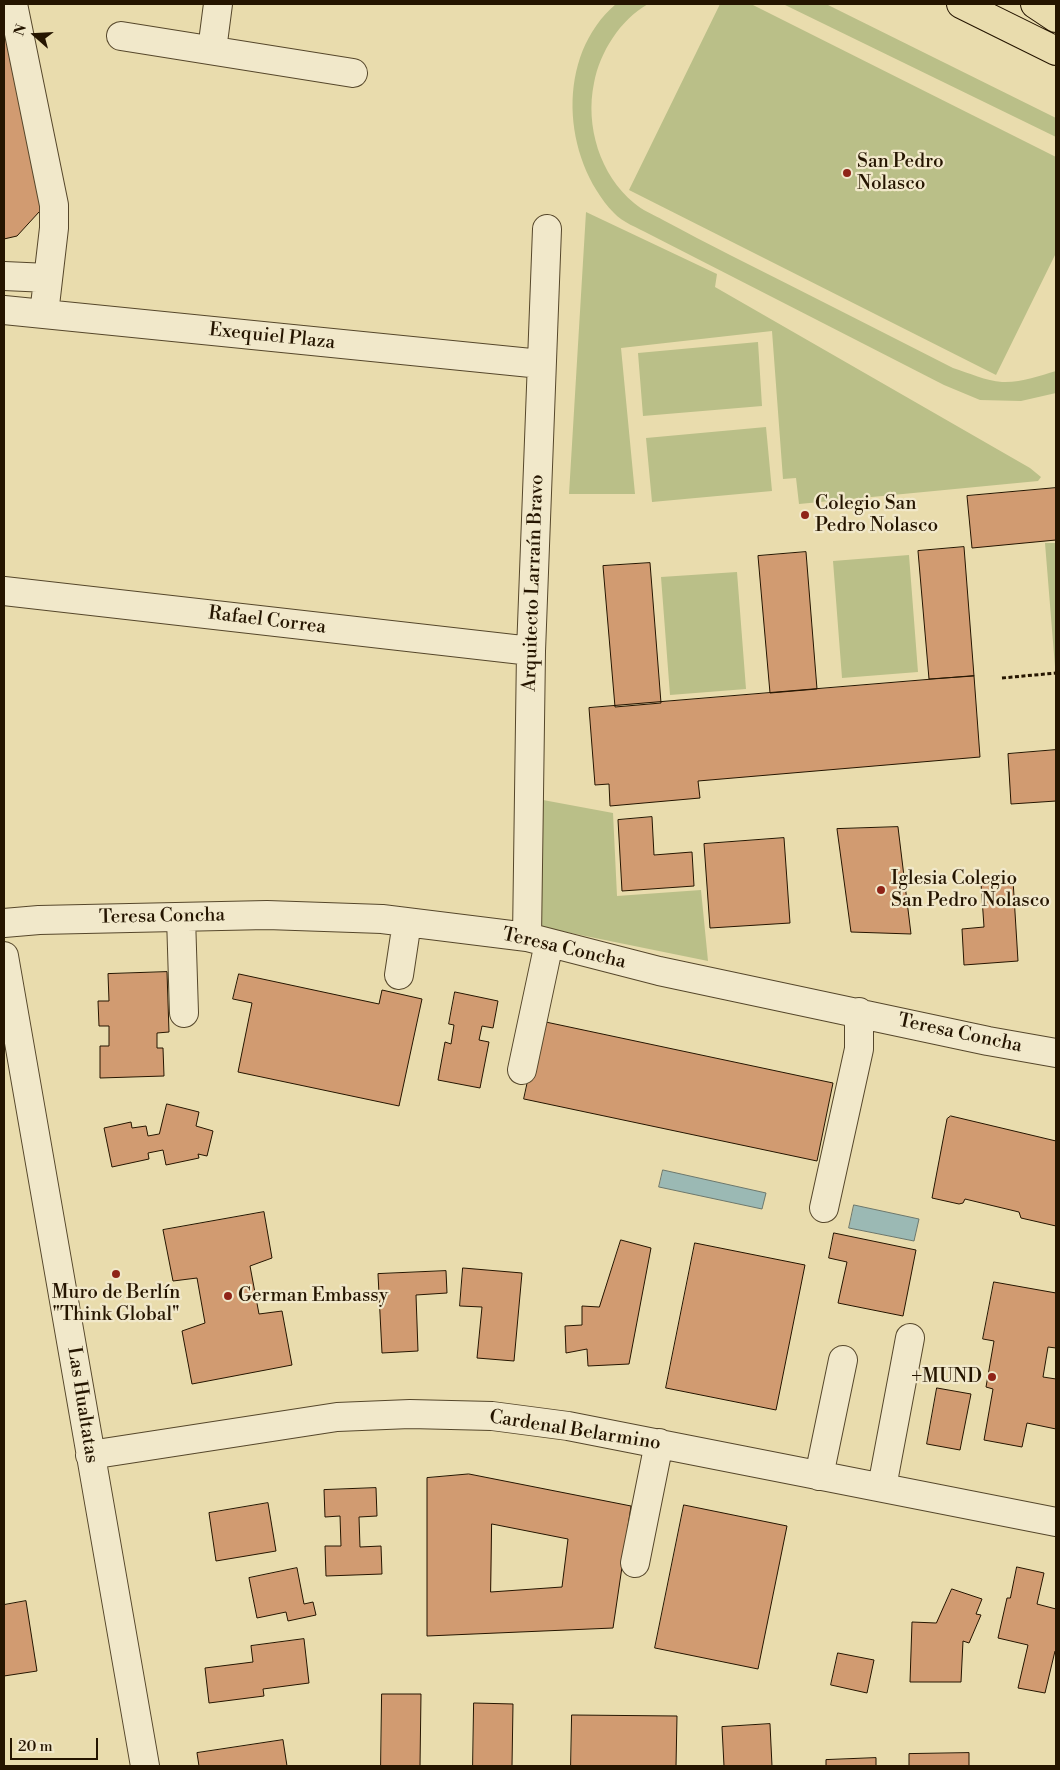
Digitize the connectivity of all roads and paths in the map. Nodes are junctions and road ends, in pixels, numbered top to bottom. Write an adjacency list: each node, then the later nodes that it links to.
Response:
1 (14, 4): 12 (street)
2 (218, 4): 7 (street)
3 (961, 4): 8 (main road)
4 (1035, 4): 5 (main road)
5 (1056, 18)
6 (121, 36): 7 (street)
7 (212, 50): 9 (street)
8 (1056, 51)
9 (353, 73)
10 (547, 229): 15 (street, Arquitecto Larraín Bravo)
11 (4, 276): 12 (street)
12 (48, 278): 14 (street)
13 (4, 310): 14 (street, Exequiel Plaza)
14 (44, 314): 15 (street, Exequiel Plaza)
15 (541, 364): 17 (street, Arquitecto Larraín Bravo)
16 (4, 591): 17 (street, Rafael Correa)
17 (531, 651): 23 (street, Arquitecto Larraín Bravo)
18 (1056, 673): 19 (path)
19 (1002, 678)
20 (181, 917): 21 (street, Teresa Concha); 22 (street, Teresa Concha); 27 (street)
21 (407, 922): 23 (street, Teresa Concha); 25 (street)
22 (4, 923)
23 (538, 940): 26 (street, Teresa Concha); 29 (street, Arquitecto Larraín Bravo)
24 (5, 972): 34 (street, Las Hualtatas)
25 (399, 975)
26 (860, 1012): 28 (street, Teresa Concha); 30 (street)
27 (184, 1013)
28 (1056, 1053)
29 (522, 1070)
30 (824, 1208)
31 (910, 1338): 36 (street)
32 (843, 1360): 35 (street)
33 (659, 1443): 34 (street, Cardenal Belarmino); 35 (street, Cardenal Belarmino); 38 (street)
34 (90, 1455): 39 (street, Las Hualtatas)
35 (820, 1476): 36 (street, Cardenal Belarmino)
36 (882, 1487): 37 (street, Cardenal Belarmino)
37 (1056, 1522)
38 (635, 1563)
39 (145, 1766)

